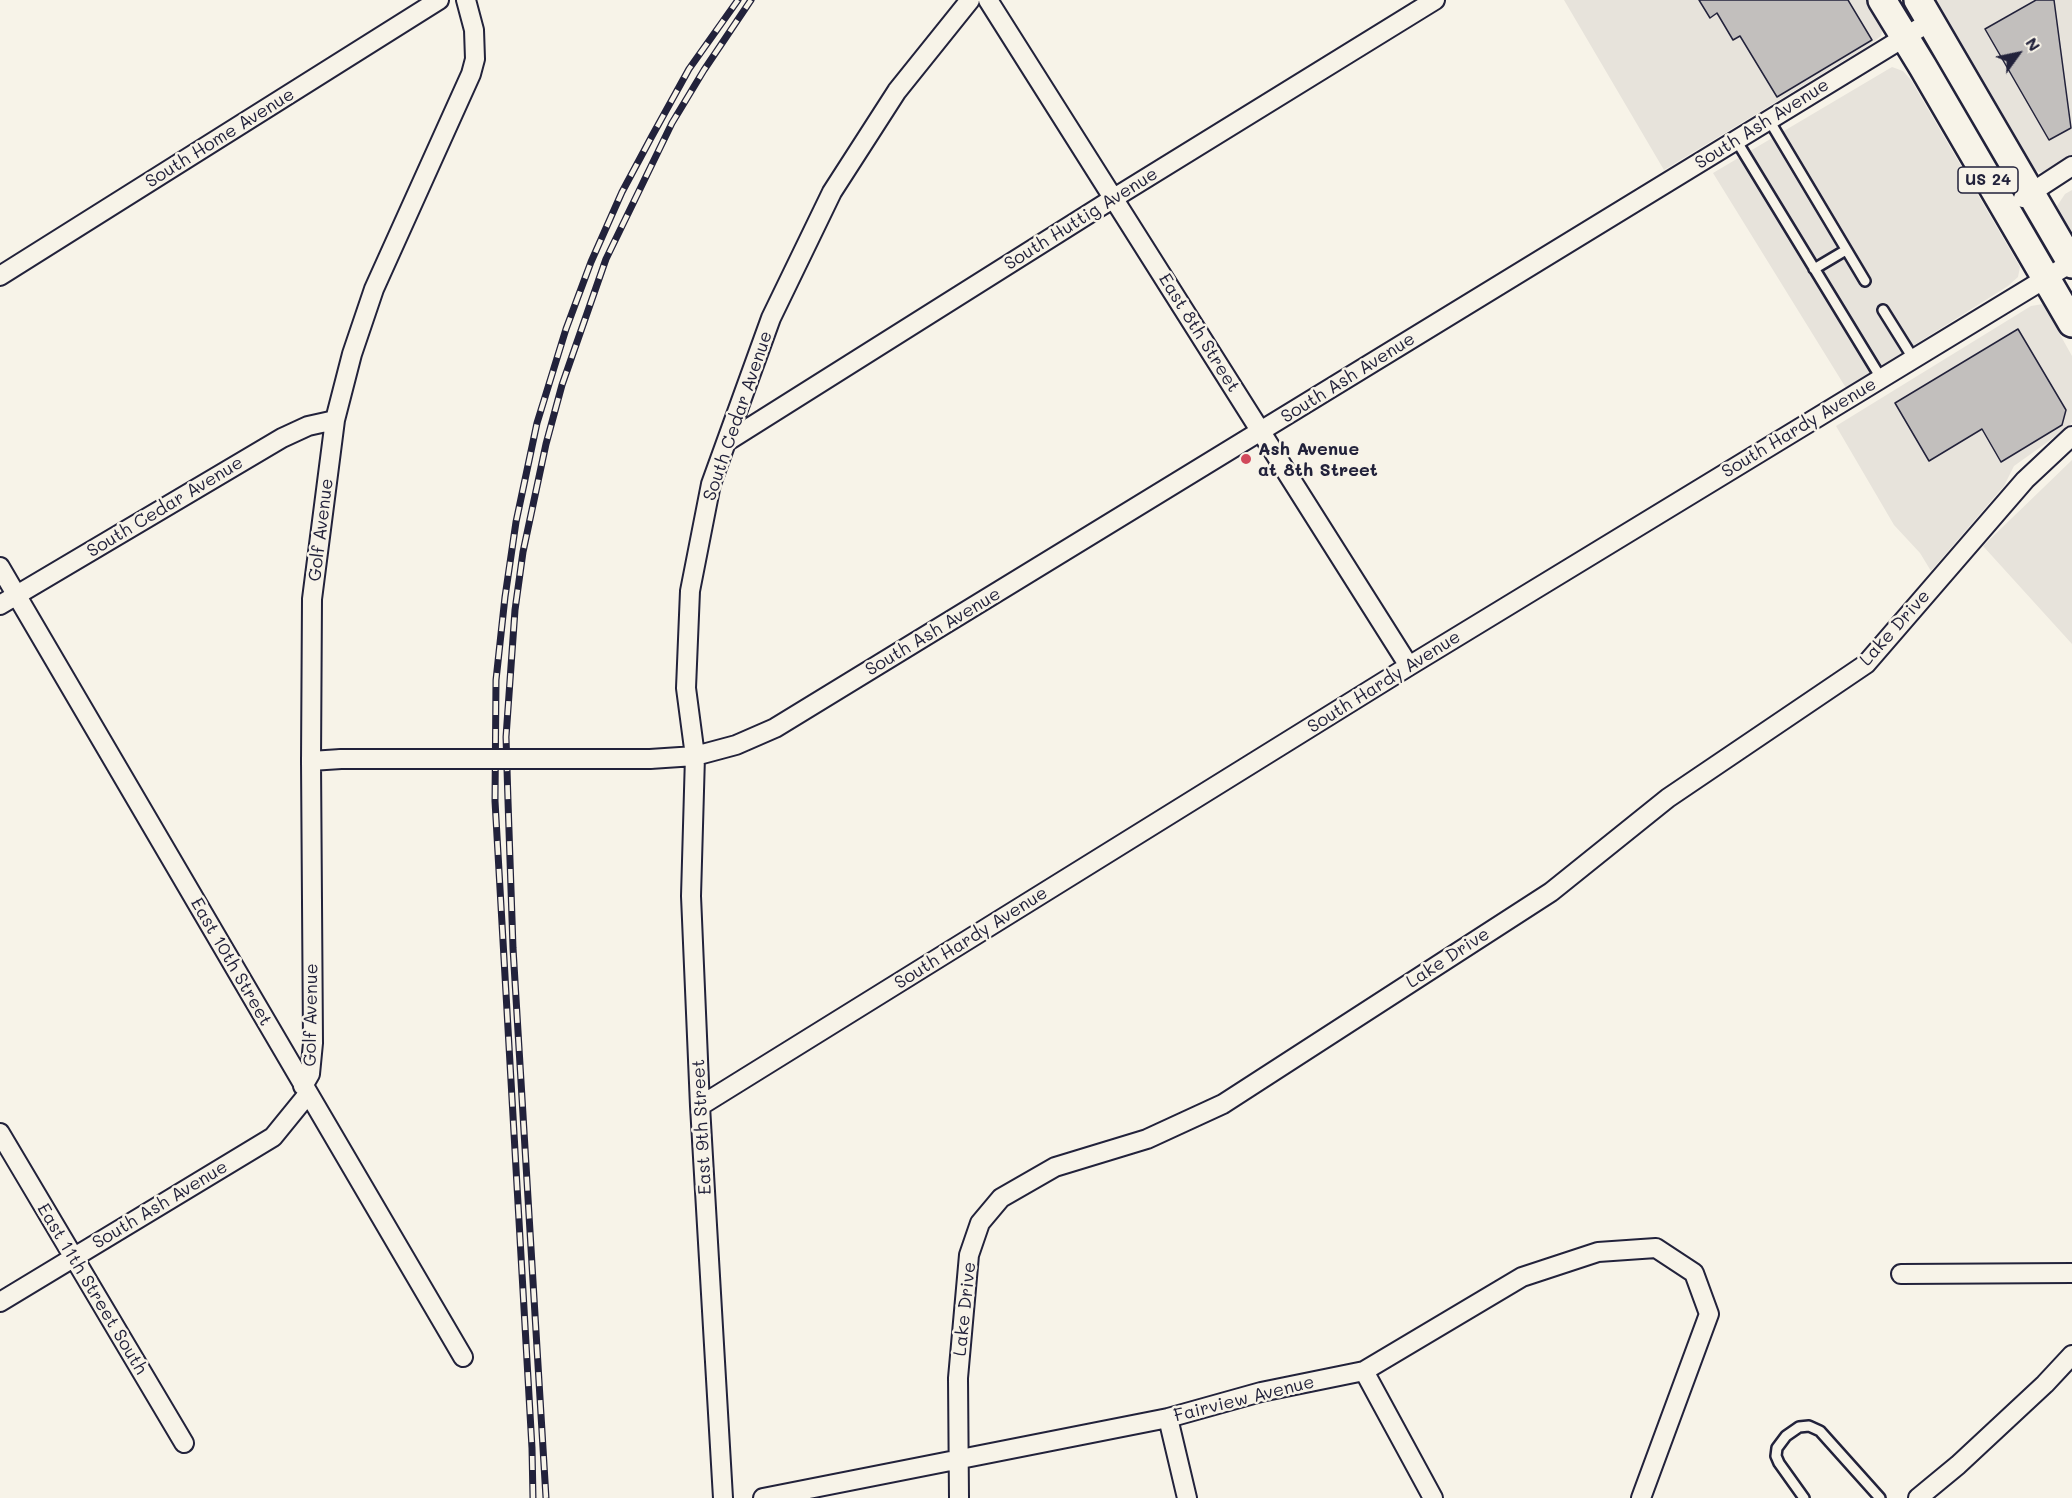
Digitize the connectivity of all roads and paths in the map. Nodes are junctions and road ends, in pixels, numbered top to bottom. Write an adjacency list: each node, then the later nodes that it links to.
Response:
1 (439, 0): 18 (street, South Home Avenue)
2 (466, 0): 25 (street, Golf Avenue)
3 (970, 0): 28 (street, South Cedar Avenue)
4 (988, 0): 13 (street, East 8th Street)
5 (1435, 0): 13 (street, South Huttig Avenue)
6 (1882, 0): 8 (main road, US 24)
7 (1924, 11): 8 (street, South Ash Avenue); 12 (main road, US 24)
8 (1904, 37): 9 (street, South Ash Avenue); 14 (main road, US 24)
9 (1769, 120): 10 (street, South Ash Avenue); 15 (lane)
10 (1737, 140): 17 (lane); 26 (street, South Ash Avenue)
11 (2072, 166): 12 (street)
12 (2031, 193): 14 (street); 16 (main road, US 24)
13 (1114, 198): 26 (street, East 8th Street); 28 (street, South Huttig Avenue)
14 (2005, 210): 19 (main road, US 24)
15 (1846, 250): 17 (lane); 20 (lane)
16 (2072, 263): 19 (street, South Hardy Avenue)
17 (1814, 269): 24 (lane)
18 (0, 276)
19 (2045, 278): 22 (main road, US 24); 23 (street, South Hardy Avenue)
20 (1865, 281)
21 (1883, 310): 23 (lane)
22 (2072, 323)
23 (1913, 358): 24 (street, South Hardy Avenue)
24 (1881, 378): 32 (street, South Hardy Avenue)
25 (335, 420): 30 (street, South Cedar Avenue); 34 (street, Golf Avenue)
26 (1262, 431): 32 (street, East 8th Street); 33 (street, South Ash Avenue)
27 (2072, 436): 47 (street, Lake Drive)
28 (728, 441): 33 (street, South Cedar Avenue)
29 (0, 567): 30 (street, East 10th Street)
30 (16, 595): 31 (street, South Cedar Avenue); 35 (street, East 10th Street)
31 (0, 605)
32 (1409, 666): 36 (street, South Hardy Avenue)
33 (695, 756): 34 (street, bridge); 36 (street, East 9th Street)
34 (311, 761): 35 (street, Golf Avenue)
35 (305, 1090): 38 (street, South Ash Avenue); 43 (street, East 10th Street)
36 (700, 1106): 48 (street, East 9th Street)
37 (0, 1134): 38 (street, East 11th Street South)
38 (73, 1257): 41 (street, South Ash Avenue); 46 (street, East 11th Street South)
39 (2072, 1273): 40 (street)
40 (1901, 1274)
41 (0, 1302)
42 (2072, 1355): 56 (street)
43 (463, 1357)
44 (1364, 1371): 45 (street, Fairview Avenue); 52 (street); 53 (street, Fairview Avenue)
45 (1168, 1418): 47 (street, Fairview Avenue); 51 (street)
46 (184, 1443)
47 (958, 1460): 49 (street, Fairview Avenue); 50 (street, Lake Drive)
48 (723, 1498)
49 (763, 1498)
50 (959, 1498)
51 (1187, 1498)
52 (1433, 1498)
53 (1641, 1498)
54 (1804, 1498): 55 (lane)
55 (1880, 1498)
56 (1917, 1498)

